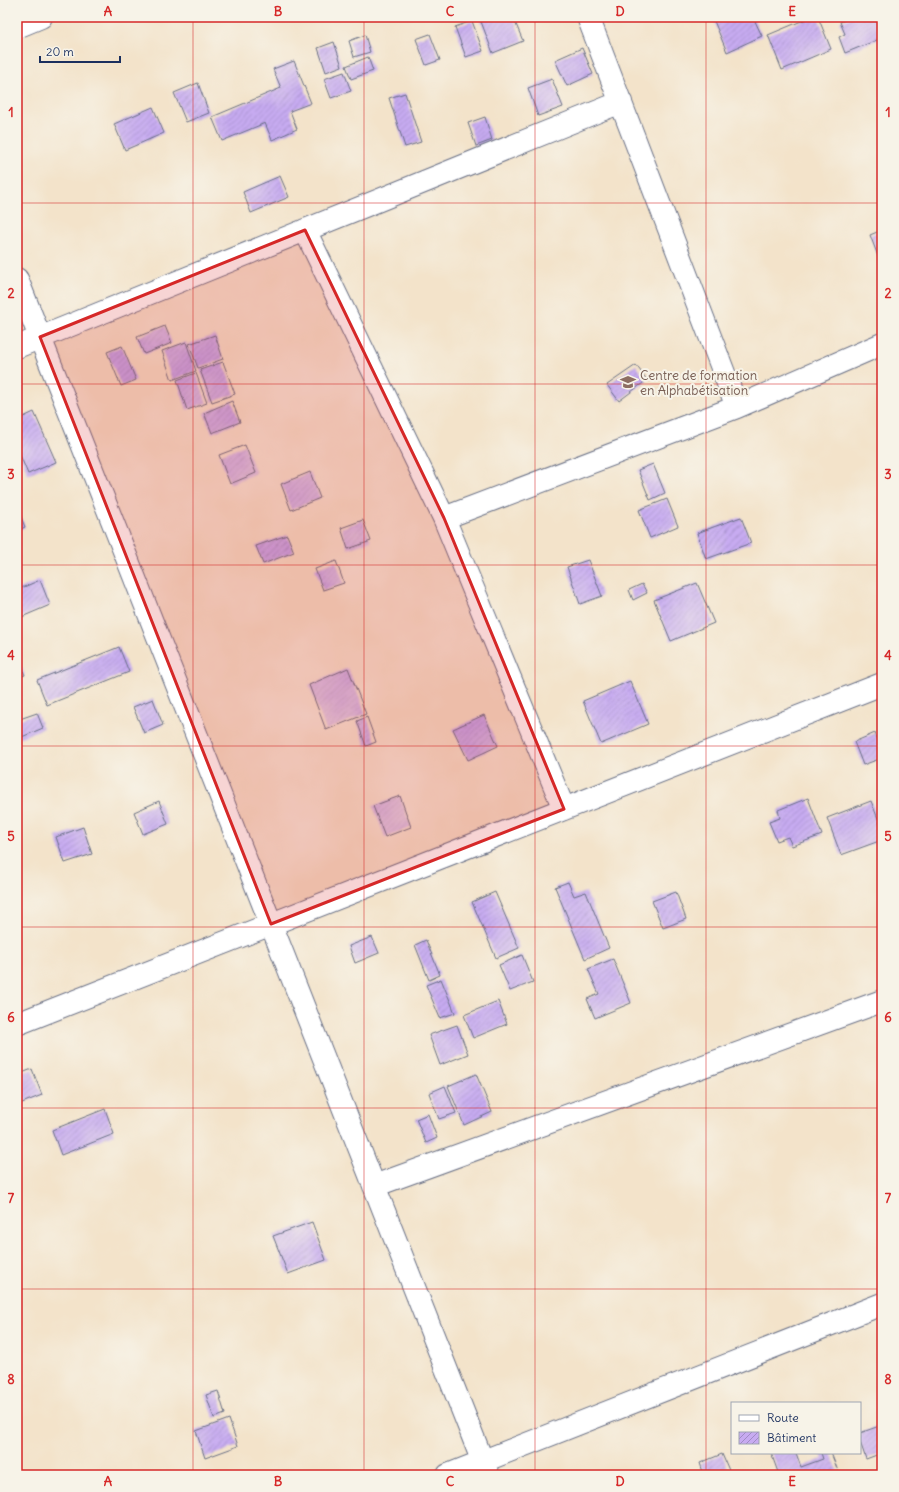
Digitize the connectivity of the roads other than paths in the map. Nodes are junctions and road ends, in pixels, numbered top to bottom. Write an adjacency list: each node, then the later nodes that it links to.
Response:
1 (41, 17): 3 (street)
2 (588, 17): 4 (street)
3 (17, 27)
4 (621, 102): 5 (street); 10 (street)
5 (305, 230): 7 (street); 11 (street)
6 (17, 279): 7 (street)
7 (40, 337): 9 (street); 14 (street)
8 (882, 344): 10 (street)
9 (17, 347)
10 (737, 407): 11 (street)
11 (444, 518): 13 (street)
12 (882, 684): 13 (street)
13 (564, 809): 14 (street)
14 (271, 924): 16 (street); 17 (street)
15 (882, 1001): 17 (street)
16 (18, 1020)
17 (374, 1186): 19 (street)
18 (882, 1304): 19 (street)
19 (485, 1468): 20 (street)
20 (448, 1475)

